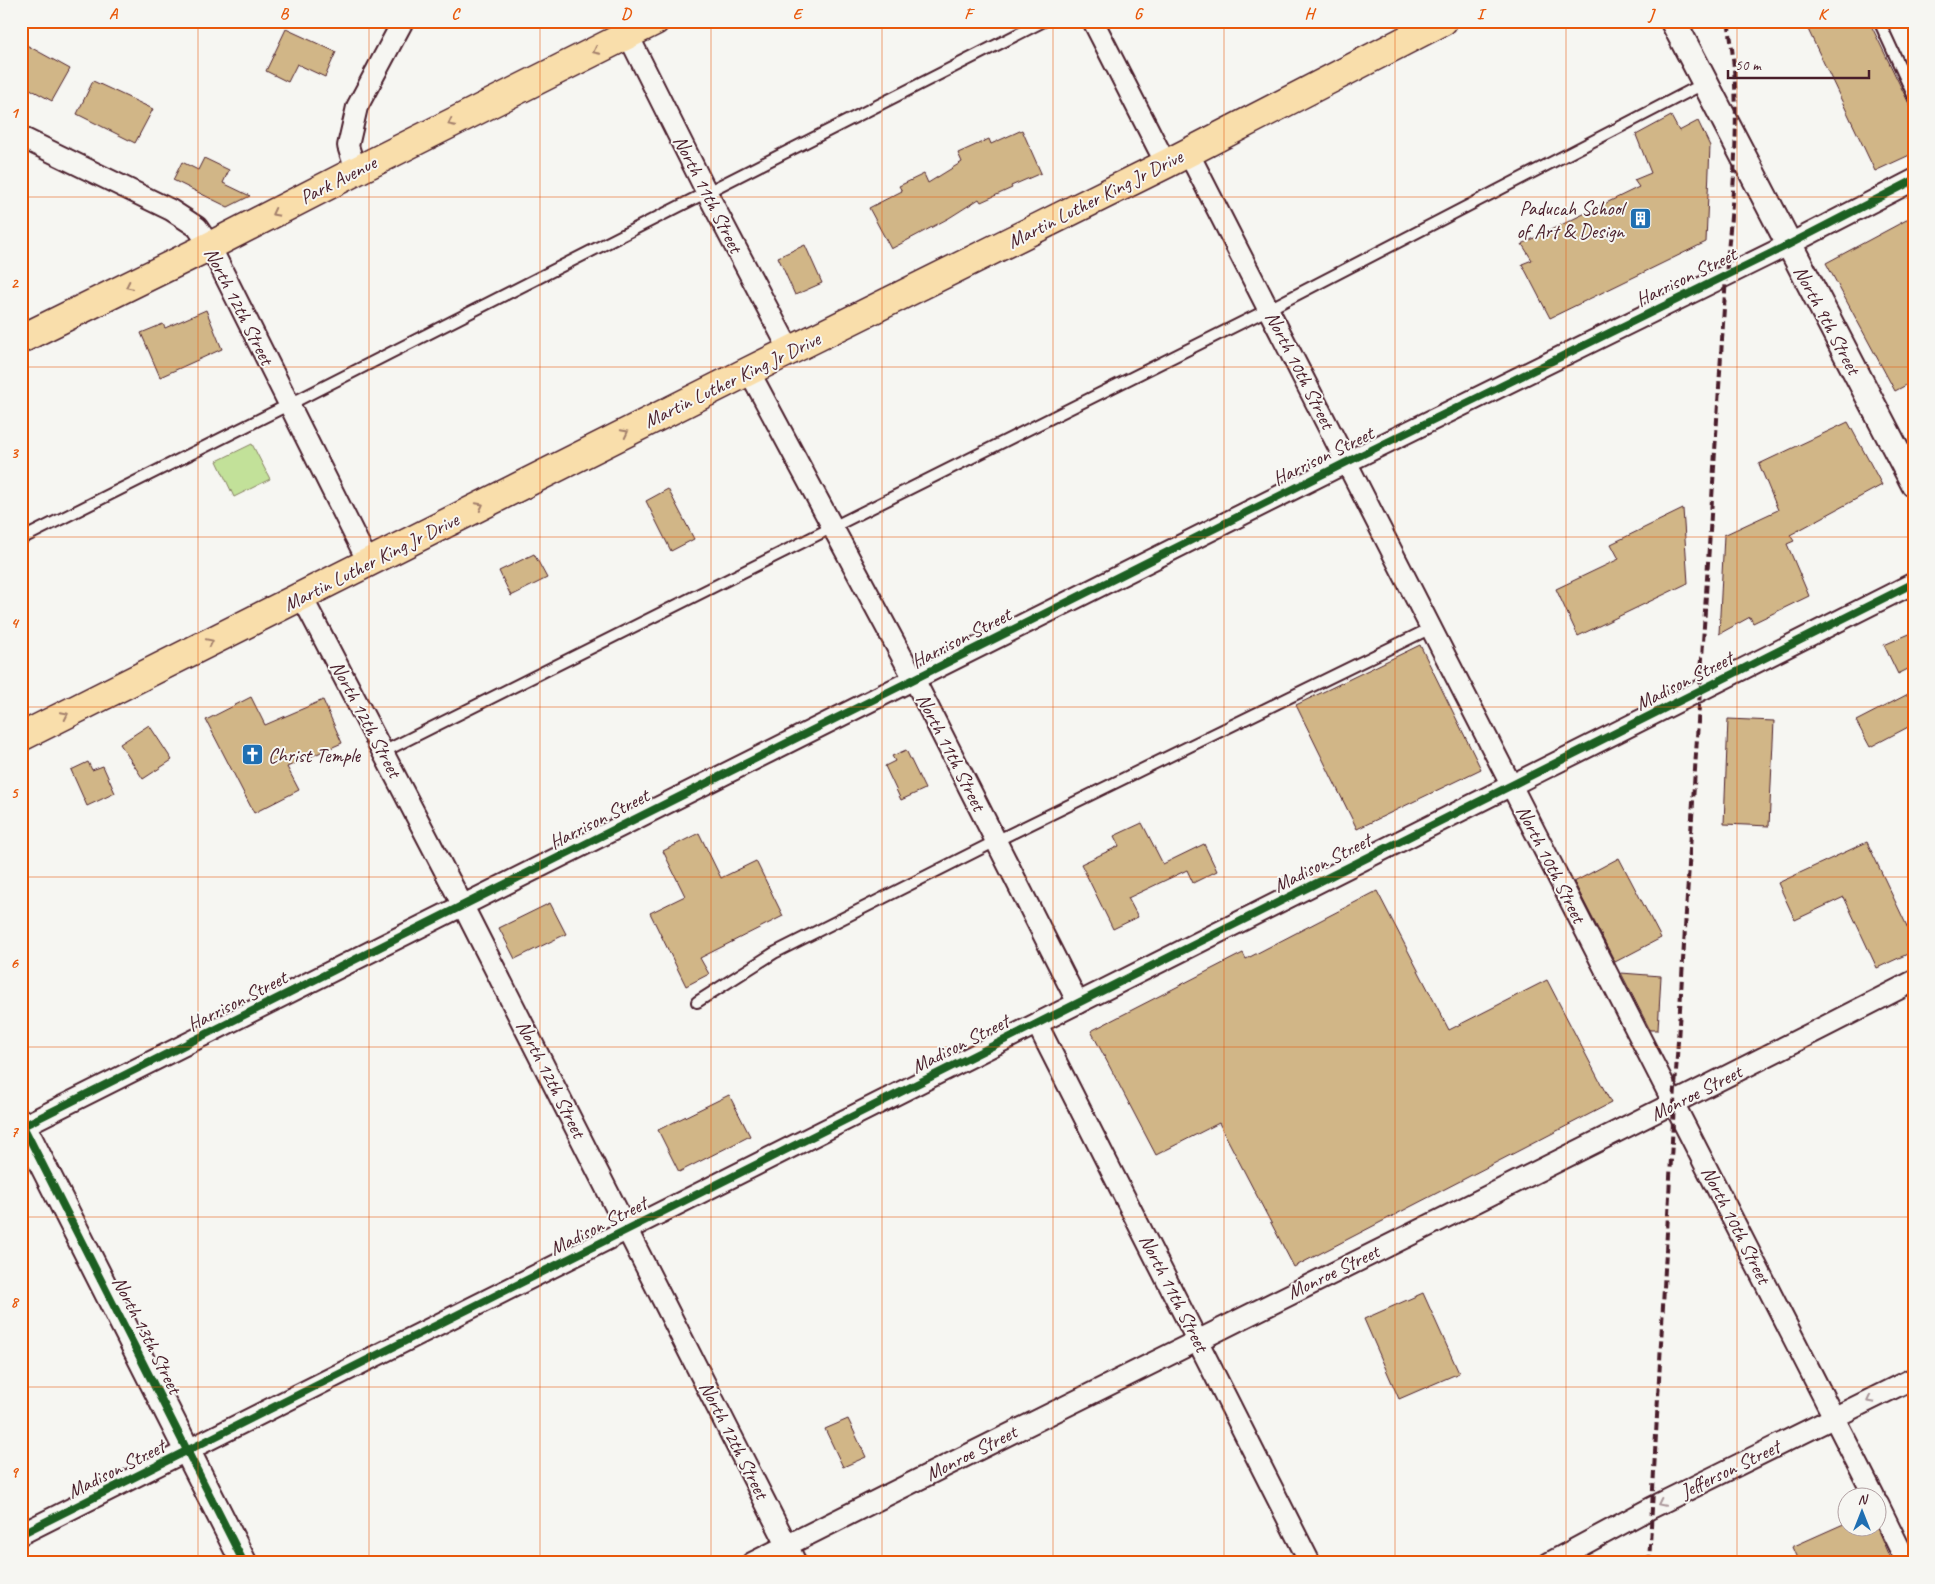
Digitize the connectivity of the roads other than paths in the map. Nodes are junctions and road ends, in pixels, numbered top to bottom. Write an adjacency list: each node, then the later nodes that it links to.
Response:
1 (403, 21): 13 (street)
2 (655, 21): 8 (main road, Park Avenue)
3 (1044, 21): 15 (lane)
4 (1093, 21): 12 (street, North 10th Street)
5 (1443, 21): 12 (main road, Martin Luther King Jr Drive)
6 (1673, 21): 9 (street, North 9th Street)
7 (1879, 21): 10 (lane)
8 (628, 35): 13 (main road, Park Avenue, one-way to 13); 15 (street, North 11th Street)
9 (1706, 83): 16 (street, North 9th Street); 18 (lane)
10 (1914, 97)
11 (21, 137): 17 (street, North 12th Street)
12 (1177, 158): 18 (street, North 10th Street); 20 (main road, Martin Luther King Jr Drive)
13 (356, 170): 17 (main road, Park Avenue, one-way to 17)
14 (1914, 180): 16 (street, Harrison Street)
15 (706, 192): 20 (street, North 11th Street); 22 (lane)
16 (1788, 245): 23 (street, Harrison Street); 24 (street, North 9th Street)
17 (210, 246): 19 (main road, Park Avenue, one-way to 19); 22 (street, North 12th Street)
18 (1268, 309): 23 (street, North 10th Street); 25 (lane)
19 (21, 339)
20 (790, 351): 21 (main road, Martin Luther King Jr Drive)
21 (749, 371): 25 (street, North 11th Street); 27 (main road, Martin Luther King Jr Drive, one-way to 21)
22 (288, 405): 26 (lane); 27 (street, North 12th Street)
23 (1347, 462): 30 (street, North 10th Street); 31 (street, Harrison Street)
24 (1914, 484)
25 (833, 528): 31 (street, North 11th Street); 33 (lane)
26 (21, 539)
27 (368, 562): 29 (main road, Martin Luther King Jr Drive)
28 (1914, 583): 34 (street, Madison Street)
29 (302, 597): 32 (main road, Martin Luther King Jr Drive, one-way to 29); 33 (street, North 12th Street)
30 (1431, 628): 34 (street, North 10th Street); 35 (lane)
31 (914, 679): 35 (street, North 11th Street); 36 (street, Harrison Street)
32 (21, 737)
33 (383, 752): 36 (street, North 12th Street)
34 (1511, 786): 39 (street, Madison Street); 41 (street, North 10th Street)
35 (996, 841): 38 (lane); 39 (street, North 11th Street)
36 (463, 906): 42 (street, Harrison Street); 43 (street, North 12th Street)
37 (1914, 981): 41 (street, Monroe Street)
38 (697, 1002)
39 (1078, 1003): 40 (street, Madison Street)
40 (1037, 1024): 43 (street, Madison Street); 44 (street, North 11th Street)
41 (1674, 1104): 44 (street, Monroe Street); 46 (street, North 10th Street)
42 (22, 1124): 47 (street, North 13th Street)
43 (628, 1230): 47 (street, Madison Street); 51 (street, North 12th Street)
44 (1197, 1339): 51 (street, Monroe Street); 54 (street, North 11th Street)
45 (1914, 1378): 46 (street, Jefferson Street, one-way to 46)
46 (1834, 1418): 48 (street, North 10th Street); 55 (street, Jefferson Street, one-way to 55)
47 (187, 1451): 50 (street, Madison Street); 52 (street, North 13th Street)
48 (1869, 1486)
49 (1888, 1524): 56 (street)
50 (21, 1534)
51 (792, 1554): 53 (street, Monroe Street)
52 (244, 1563)
53 (752, 1563)
54 (1310, 1563)
55 (1548, 1563)
56 (1907, 1563)

